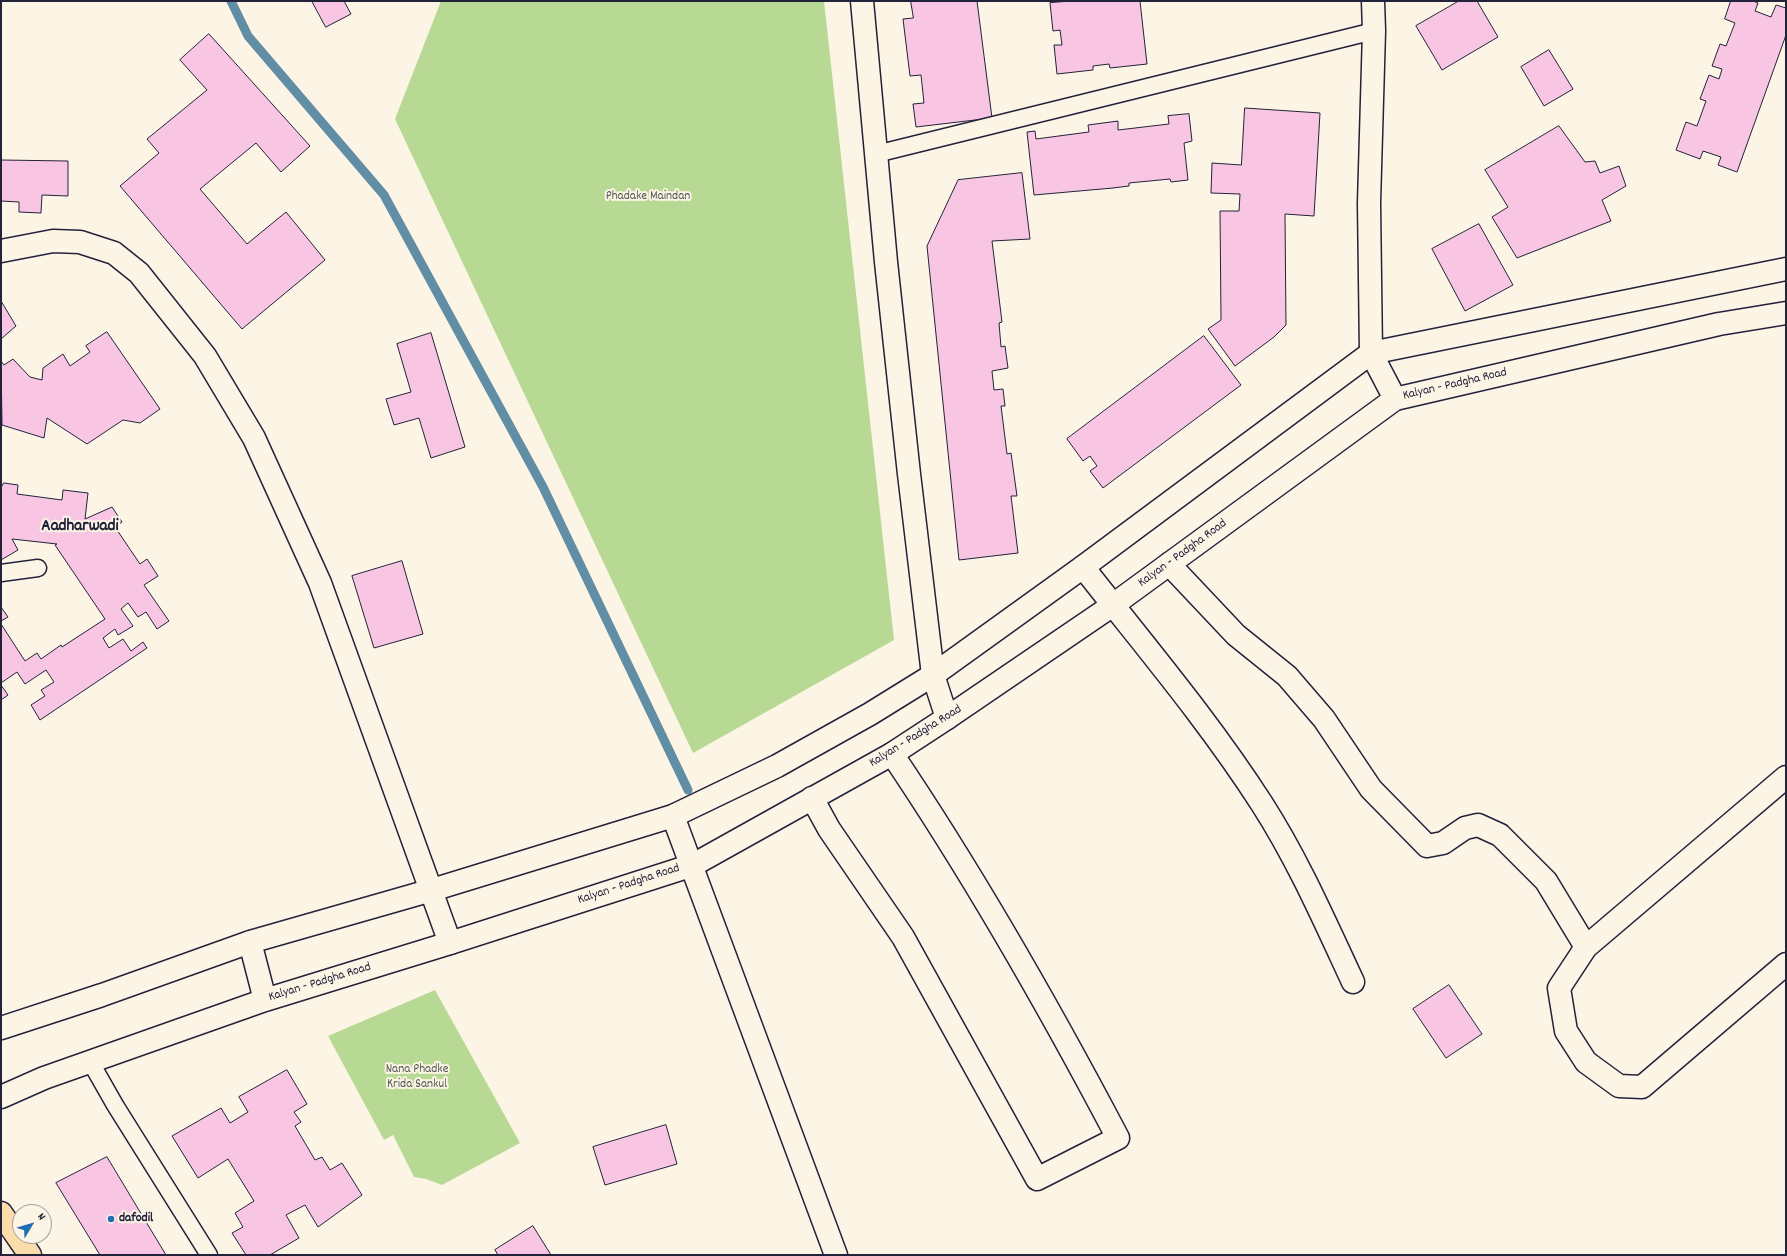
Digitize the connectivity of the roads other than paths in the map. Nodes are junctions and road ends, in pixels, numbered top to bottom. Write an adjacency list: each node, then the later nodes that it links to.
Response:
1 (862, 1): 4 (street)
2 (1373, 1): 3 (street)
3 (1374, 31): 4 (lane); 8 (street)
4 (876, 154): 15 (street)
5 (1, 251): 22 (street)
6 (1786, 269): 8 (street)
7 (1786, 313): 9 (street, Kalyan - Padgha Road)
8 (1371, 353): 9 (street); 11 (street)
9 (1396, 399): 10 (street, Kalyan - Padgha Road)
10 (1169, 564): 14 (street, Kalyan - Padgha Road); 25 (street)
11 (1083, 567): 14 (street); 15 (street)
12 (38, 568): 13 (lane)
13 (1, 573)
14 (1113, 605): 16 (street, Kalyan - Padgha Road); 27 (street)
15 (933, 674): 16 (street); 20 (street)
16 (947, 718): 17 (street, Kalyan - Padgha Road)
17 (892, 754): 19 (street, Kalyan - Padgha Road); 19 (street)
18 (1786, 777): 25 (street)
19 (812, 798): 21 (street, Kalyan - Padgha Road)
20 (673, 816): 21 (street); 22 (street)
21 (693, 865): 24 (street, Kalyan - Padgha Road); 35 (street)
22 (432, 890): 23 (street); 24 (street)
23 (250, 942): 28 (street); 29 (street)
24 (450, 943): 28 (street, Kalyan - Padgha Road)
25 (1586, 947): 26 (street)
26 (1786, 964)
27 (1353, 982)
28 (265, 1000): 30 (street, Kalyan - Padgha Road)
29 (1, 1028)
30 (90, 1061): 31 (street, Kalyan - Padgha Road); 34 (lane)
31 (1, 1098)
32 (1, 1213): 33 (main road)
33 (30, 1255)
34 (208, 1255)
35 (836, 1255)

